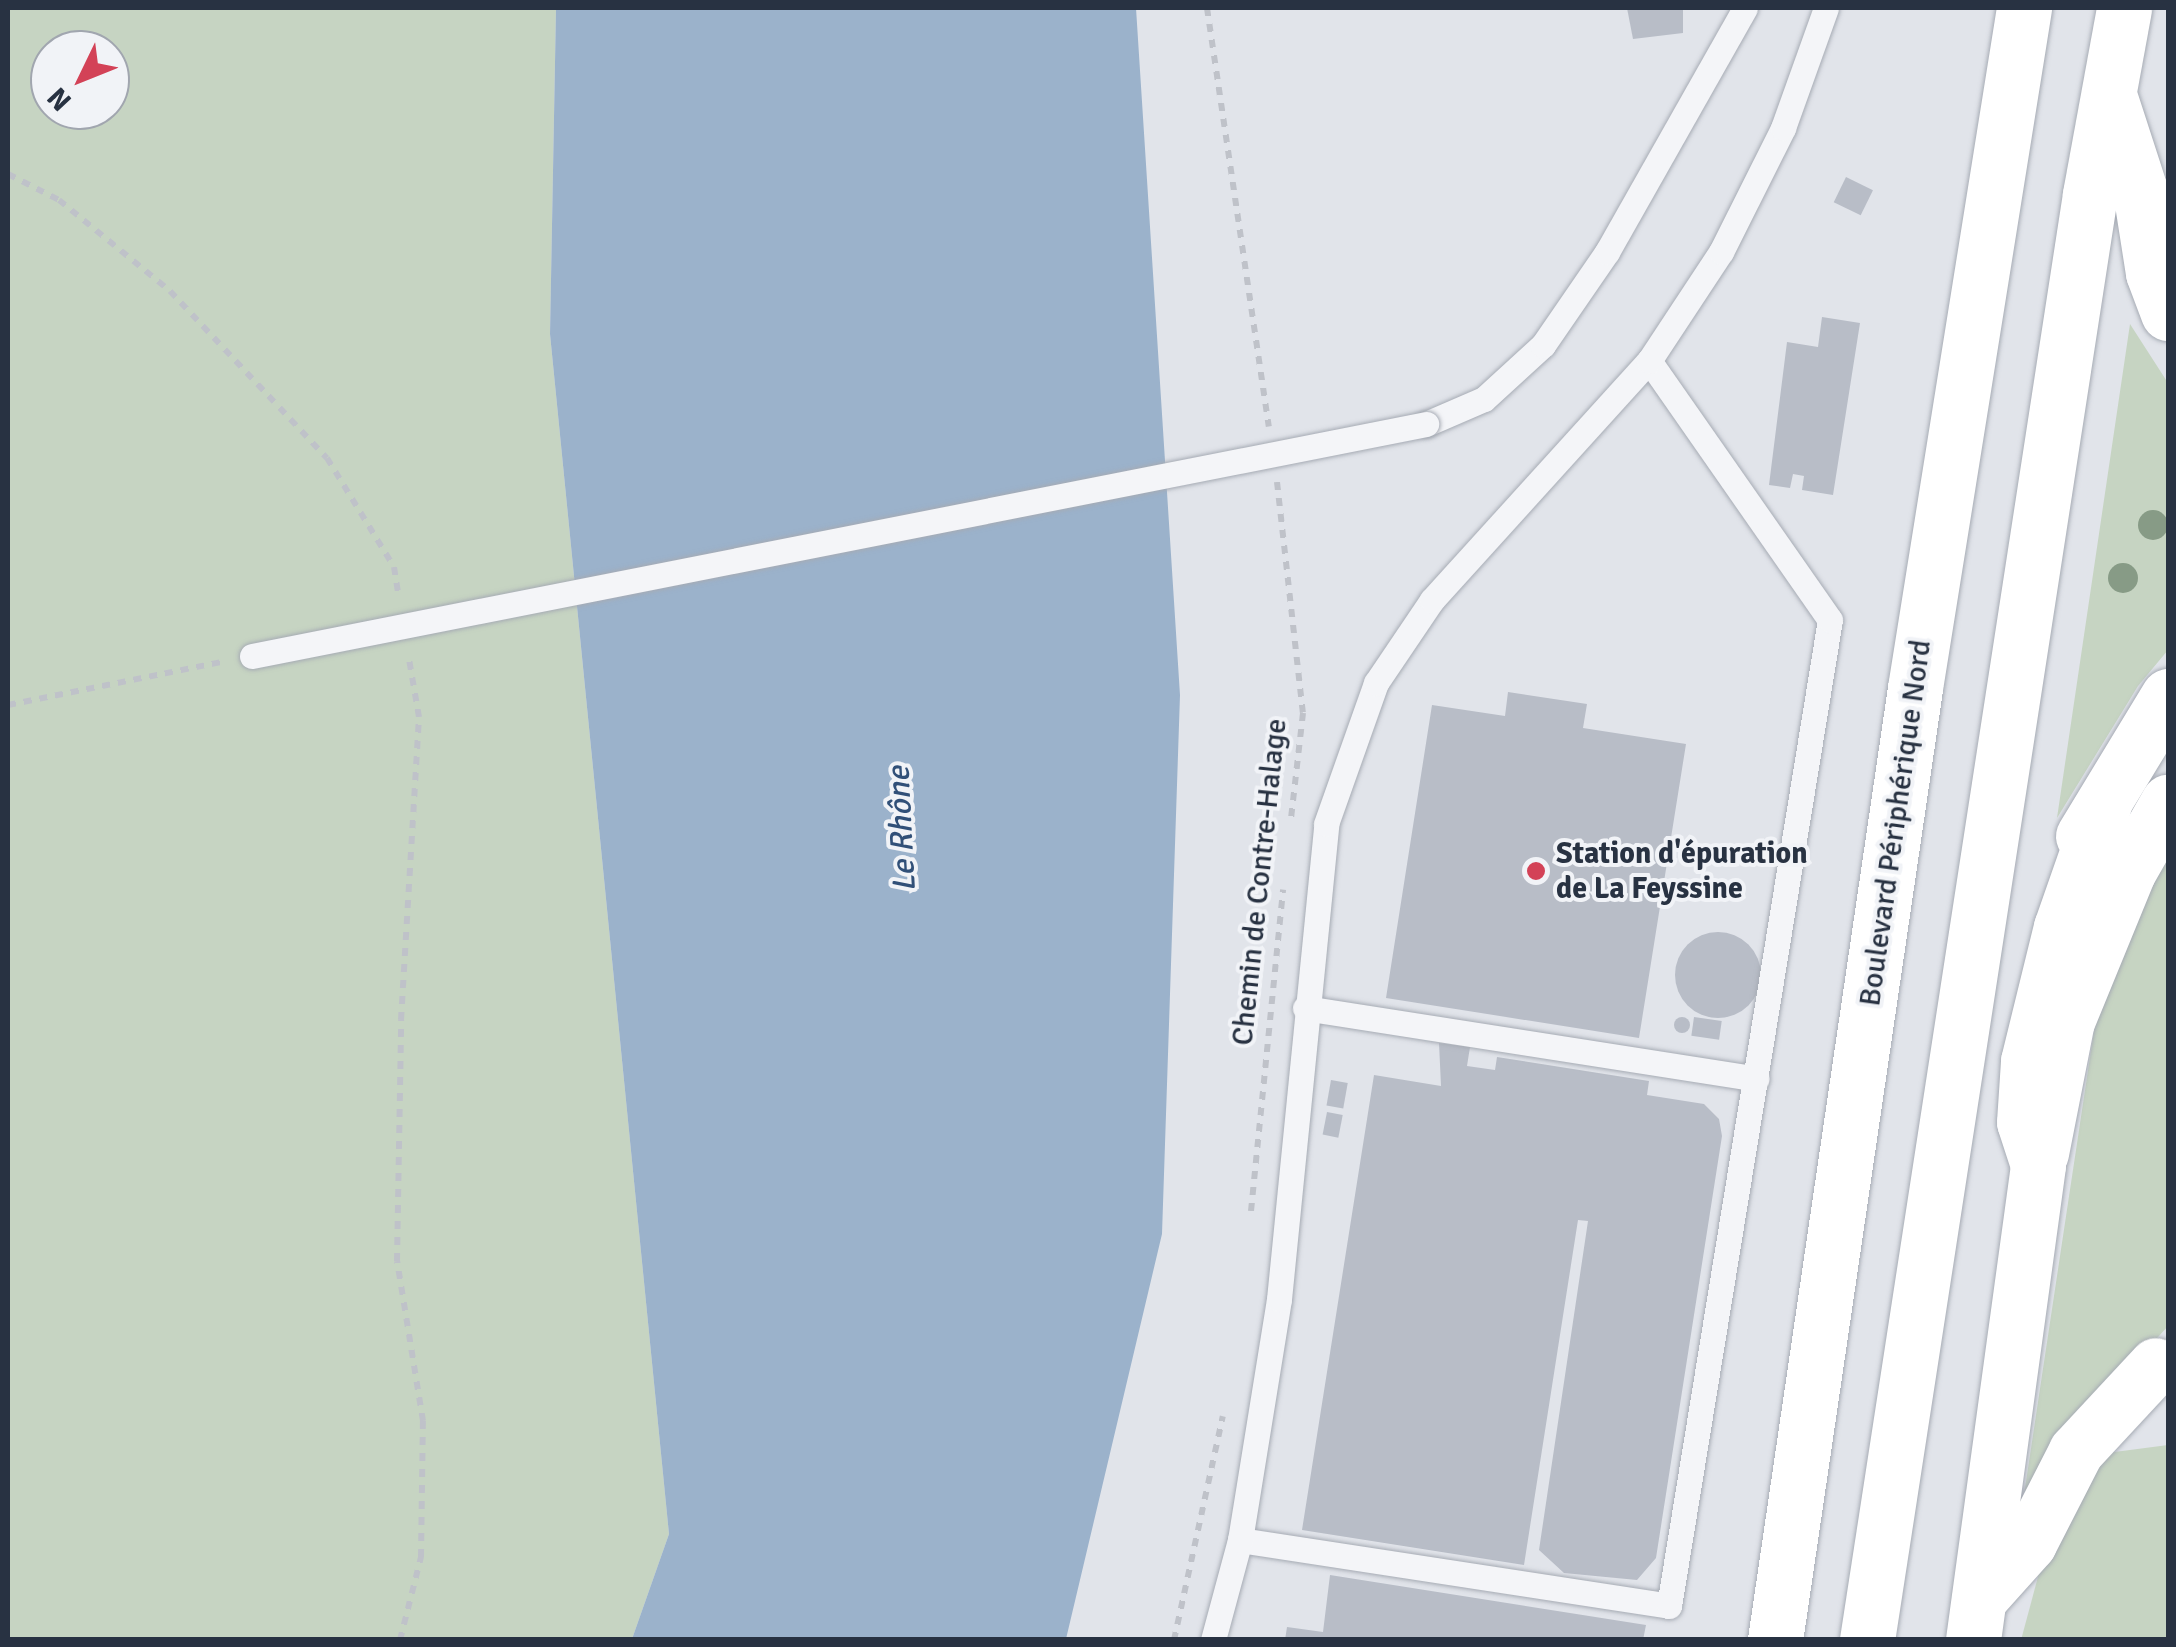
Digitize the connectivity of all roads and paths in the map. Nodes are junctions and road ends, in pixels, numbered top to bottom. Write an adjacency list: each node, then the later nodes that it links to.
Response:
1 (1207, 8): 10 (path)
2 (1745, 8): 14 (lane, bridge)
3 (1826, 8): 9 (lane)
4 (2024, 8): 33 (main road, Boulevard Périphérique Nord)
5 (2124, 8): 6 (main road)
6 (2110, 98): 8 (main road); 21 (main road)
7 (8, 174): 12 (path)
8 (2168, 313)
9 (1649, 360): 22 (lane); 23 (lane)
10 (1270, 436)
11 (1276, 475): 19 (path, Chemin de Contre-Halage)
12 (400, 605)
13 (406, 642): 30 (path)
14 (252, 656): 16 (path)
15 (2168, 696): 18 (main road)
16 (8, 705)
17 (2168, 802): 24 (main road)
18 (2104, 804): 21 (main road); 24 (main road)
19 (1289, 832)
20 (1285, 871): 25 (path, Chemin de Contre-Halage)
21 (1967, 1006): 34 (main road)
22 (1305, 1008): 23 (lane); 28 (lane)
23 (1756, 1079): 28 (lane)
24 (2038, 1165): 29 (main road)
25 (1250, 1223)
26 (2156, 1365): 29 (main road)
27 (1224, 1411): 31 (path)
28 (1240, 1540): 32 (lane)
29 (1976, 1620)
30 (400, 1640)
31 (1174, 1640)
32 (1212, 1640)
33 (1775, 1640)
34 (1867, 1640)

